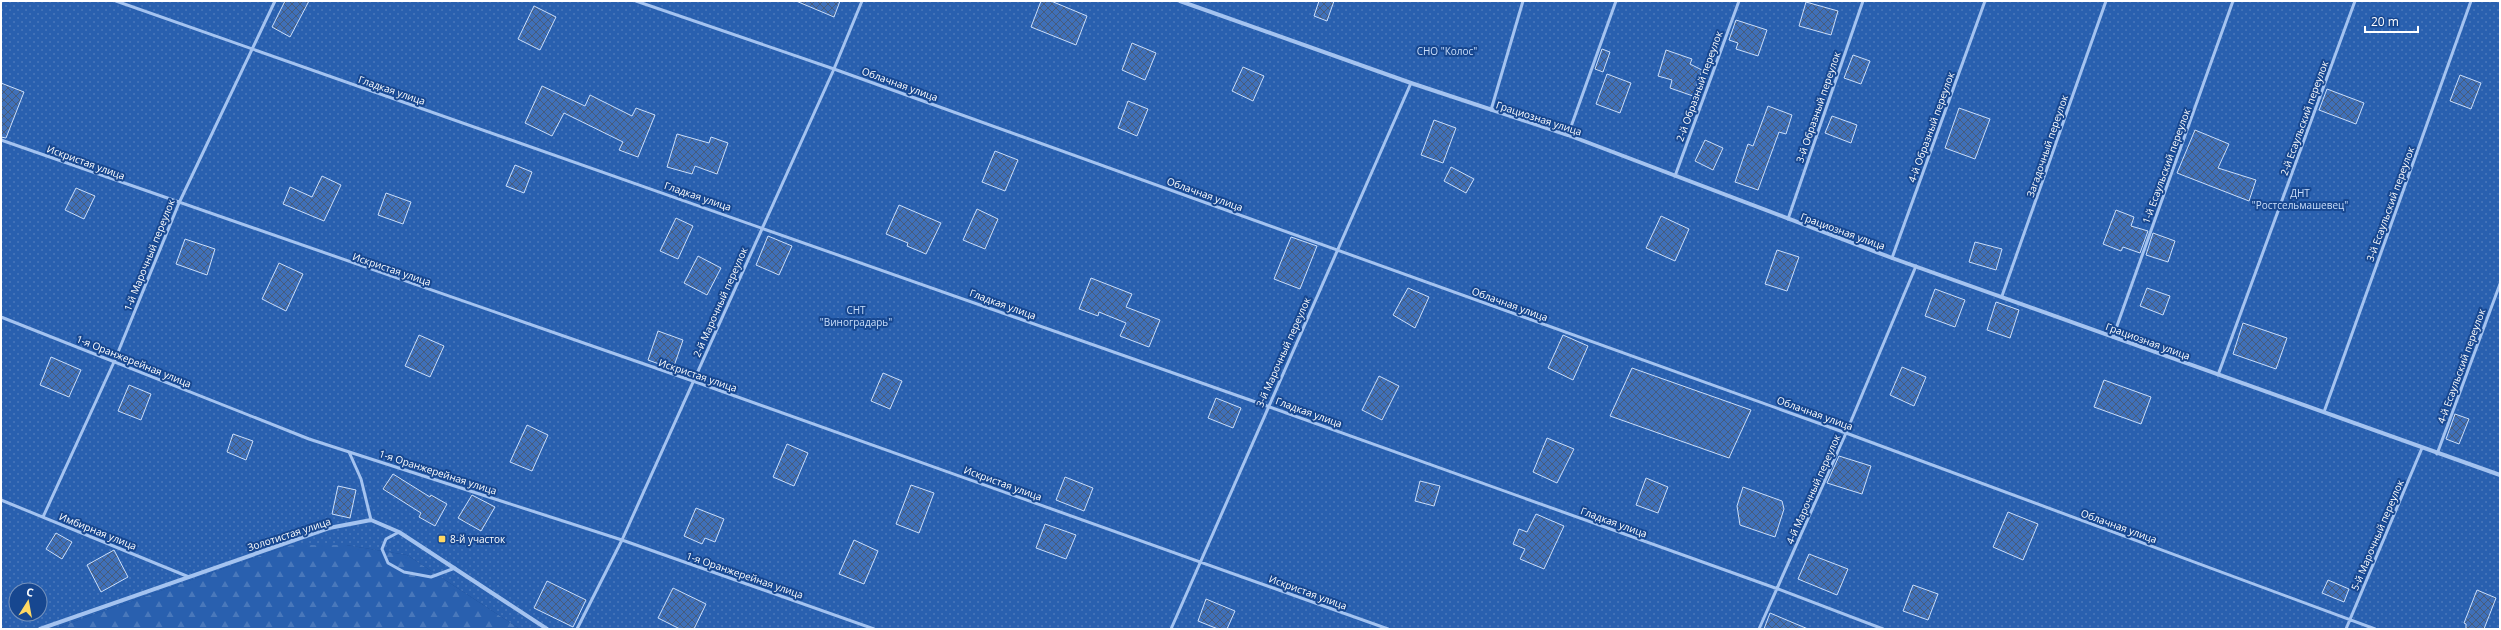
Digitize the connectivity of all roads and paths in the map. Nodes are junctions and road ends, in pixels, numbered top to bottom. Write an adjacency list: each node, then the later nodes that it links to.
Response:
1 (116, 1): 15 (lane, Гладкая улица)
2 (275, 1): 15 (lane, 1-й Марочный переулок)
3 (636, 1): 16 (lane, Облачная улица)
4 (862, 1): 16 (lane, 2-й Марочный переулок)
5 (1180, 1): 17 (street, Грациозная улица)
6 (1523, 1): 18 (lane)
7 (1616, 1): 19 (lane)
8 (1738, 1): 21 (lane, 2-й Образный переулок)
9 (1863, 1): 23 (lane, 3-й Образный переулок)
10 (1985, 1): 26 (lane, 4-й Образный переулок)
11 (2106, 1): 29 (lane, Загадочный переулок)
12 (2233, 1): 31 (lane, 1-й Есаульский переулок)
13 (2355, 1): 33 (lane, 2-й Есаульский переулок)
14 (2471, 1): 36 (lane, 3-й Есаульский переулок)
15 (252, 50): 22 (lane, 1-й Марочный переулок); 24 (lane, Гладкая улица)
16 (834, 69): 24 (lane, 2-й Марочный переулок); 25 (lane, Облачная улица)
17 (1411, 83): 18 (street, Грациозная улица); 25 (lane, 3-й Марочный переулок)
18 (1491, 110): 19 (street, Грациозная улица)
19 (1568, 135): 21 (street, Грациозная улица)
20 (1, 140): 22 (lane, Искристая улица)
21 (1674, 177): 23 (street, Грациозная улица)
22 (179, 203): 32 (lane, 1-й Марочный переулок); 34 (lane, Искристая улица)
23 (1788, 219): 26 (street, Грациозная улица)
24 (763, 227): 34 (lane, 2-й Марочный переулок); 35 (lane, Гладкая улица)
25 (1337, 250): 35 (lane, 3-й Марочный переулок); 37 (lane, Облачная улица)
26 (1892, 258): 27 (street, Грациозная улица)
27 (1916, 266): 29 (street, Грациозная улица); 37 (lane, 4-й Марочный переулок)
28 (2500, 284): 40 (lane, 4-й Есаульский переулок)
29 (2002, 296): 31 (street, Грациозная улица)
30 (1, 317): 32 (lane, 1-я Оранжерейная улица)
31 (2113, 337): 33 (street, Грациозная улица)
32 (114, 362): 39 (lane, 1-я Оранжерейная улица); 43 (lane, 1-й Марочный переулок)
33 (2218, 376): 36 (street, Грациозная улица)
34 (693, 381): 46 (lane, 2-й Марочный переулок); 47 (lane, Искристая улица)
35 (1268, 406): 47 (lane, 3-й Марочный переулок); 50 (lane, Гладкая улица)
36 (2324, 412): 38 (street, Грациозная улица)
37 (1846, 433): 50 (lane, 4-й Марочный переулок); 51 (lane, Облачная улица)
38 (2422, 448): 40 (street, Грациозная улица); 51 (lane, 5-й Марочный переулок)
39 (350, 452): 44 (lane); 46 (lane, 1-я Оранжерейная улица)
40 (2437, 454): 41 (street, Грациозная улица)
41 (2500, 475)
42 (1, 500): 43 (lane, Имбирная улица)
43 (43, 517): 49 (lane, Имбирная улица)
44 (372, 520): 45 (street); 49 (street, Золотистая улица)
45 (399, 532): 48 (street); 48 (lane)
46 (622, 540): 54 (lane, 2-й Марочный переулок); 55 (lane, 1-я Оранжерейная улица)
47 (1200, 562): 56 (lane, 3-й Марочный переулок); 57 (lane, Искристая улица)
48 (455, 568): 53 (street)
49 (189, 577): 52 (street, Золотистая улица)
50 (1778, 589): 58 (lane, 4-й Марочный переулок); 59 (lane, Гладкая улица)
51 (2350, 620): 60 (lane, 5-й Марочный переулок); 61 (lane, Облачная улица)
52 (40, 629)
53 (547, 629)
54 (578, 629)
55 (874, 629)
56 (1171, 629)
57 (1388, 629)
58 (1759, 629)
59 (1883, 629)
60 (2346, 629)
61 (2375, 629)

